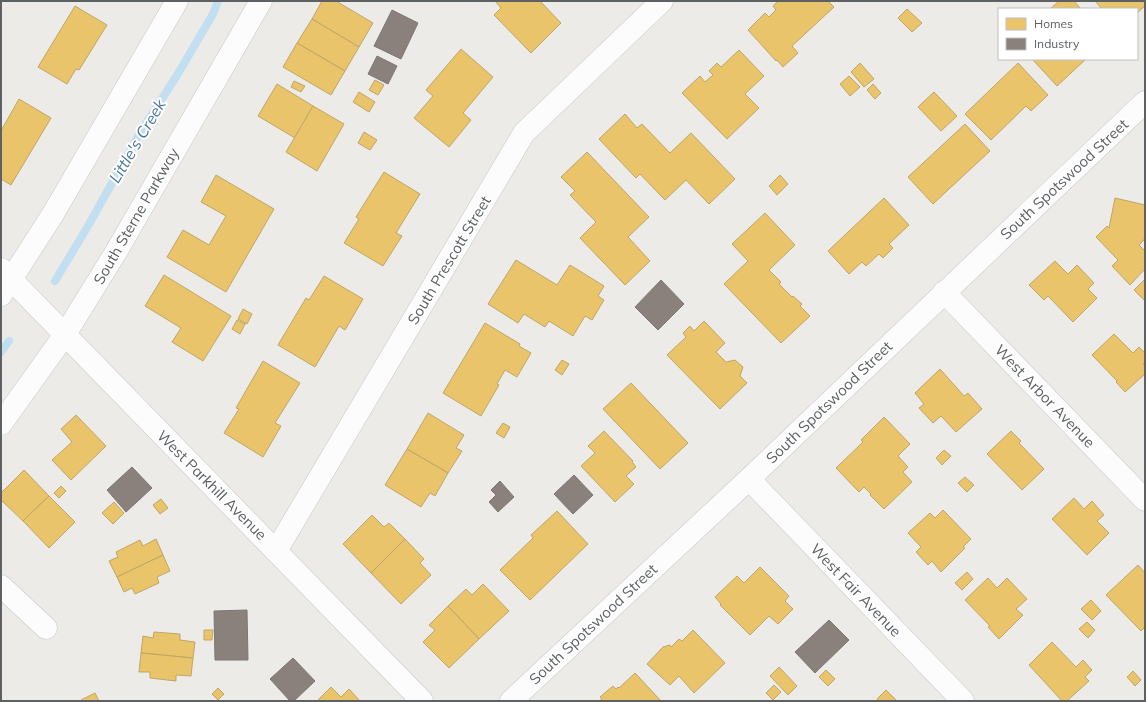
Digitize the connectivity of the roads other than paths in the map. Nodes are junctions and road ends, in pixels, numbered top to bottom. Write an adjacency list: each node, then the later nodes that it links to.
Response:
1 (177, 1): 5 (street)
2 (261, 1): 7 (street, South Sterne Parkway)
3 (662, 1): 11 (street, South Prescott Street)
4 (1141, 114): 6 (street, South Spotswood Street)
5 (4, 281): 7 (street, West Parkhill Avenue)
6 (944, 292): 9 (street, South Spotswood Street); 10 (street, West Arbor Avenue)
7 (64, 336): 8 (street, South Sterne Parkway); 11 (street, West Parkhill Avenue)
8 (1, 424)
9 (749, 479): 15 (street, South Spotswood Street); 16 (street, West Fair Avenue)
10 (1145, 500)
11 (276, 550): 14 (street, West Parkhill Avenue)
12 (1, 586): 13 (street)
13 (46, 628)
14 (422, 701)
15 (511, 701)
16 (963, 701)

